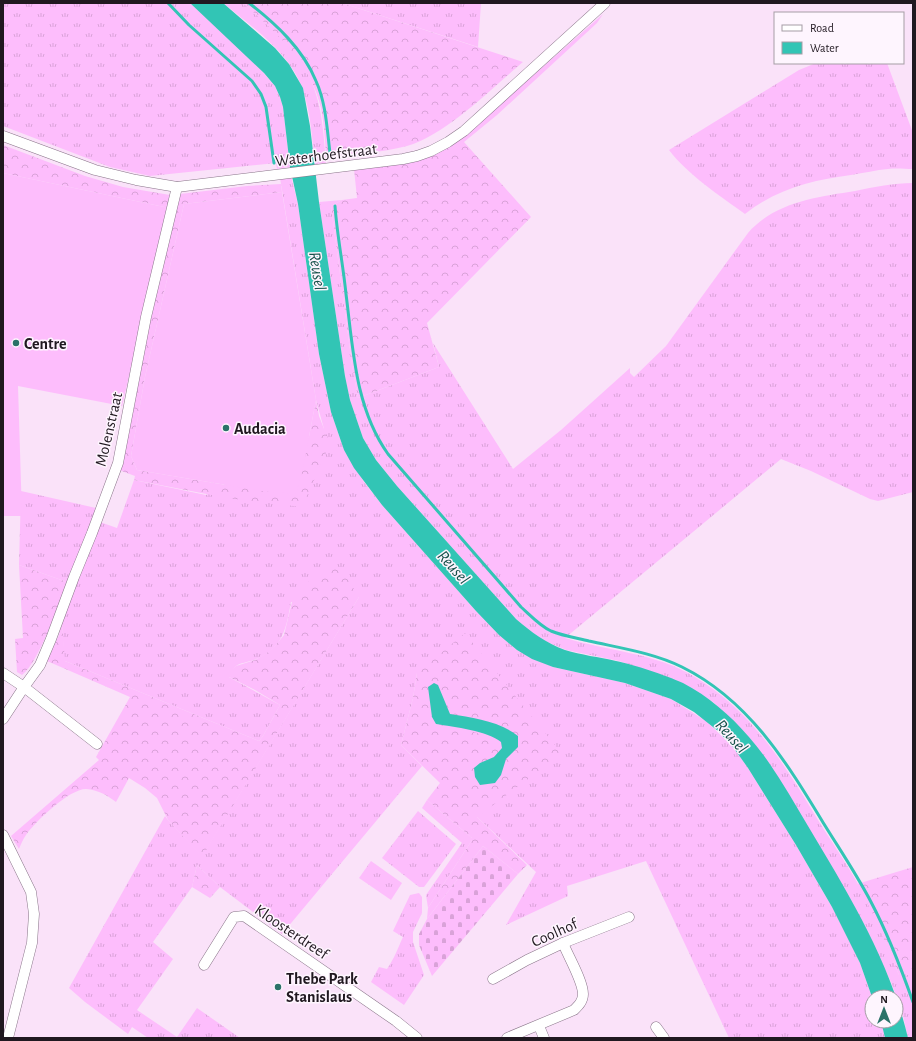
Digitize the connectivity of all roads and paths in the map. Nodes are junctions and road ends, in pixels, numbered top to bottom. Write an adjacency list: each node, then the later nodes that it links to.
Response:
1 (605, 3): 3 (street, Waterhoefstraat)
2 (3, 136): 3 (street, Waterhoefstraat)
3 (177, 187): 5 (street, Molenstraat)
4 (3, 673): 5 (street)
5 (24, 688): 6 (street, Molenstraat); 7 (street)
6 (3, 719)
7 (97, 744)
8 (3, 835): 15 (street)
9 (629, 917): 10 (street, Coolhof)
10 (563, 943): 12 (street, Coolhof); 13 (street)
11 (204, 965): 16 (street, Kloosterdreef)
12 (493, 979)
13 (539, 1026): 17 (street); 18 (street)
14 (656, 1027): 19 (street)
15 (8, 1038)
16 (417, 1038)
17 (507, 1038)
18 (544, 1038)
19 (664, 1038)

